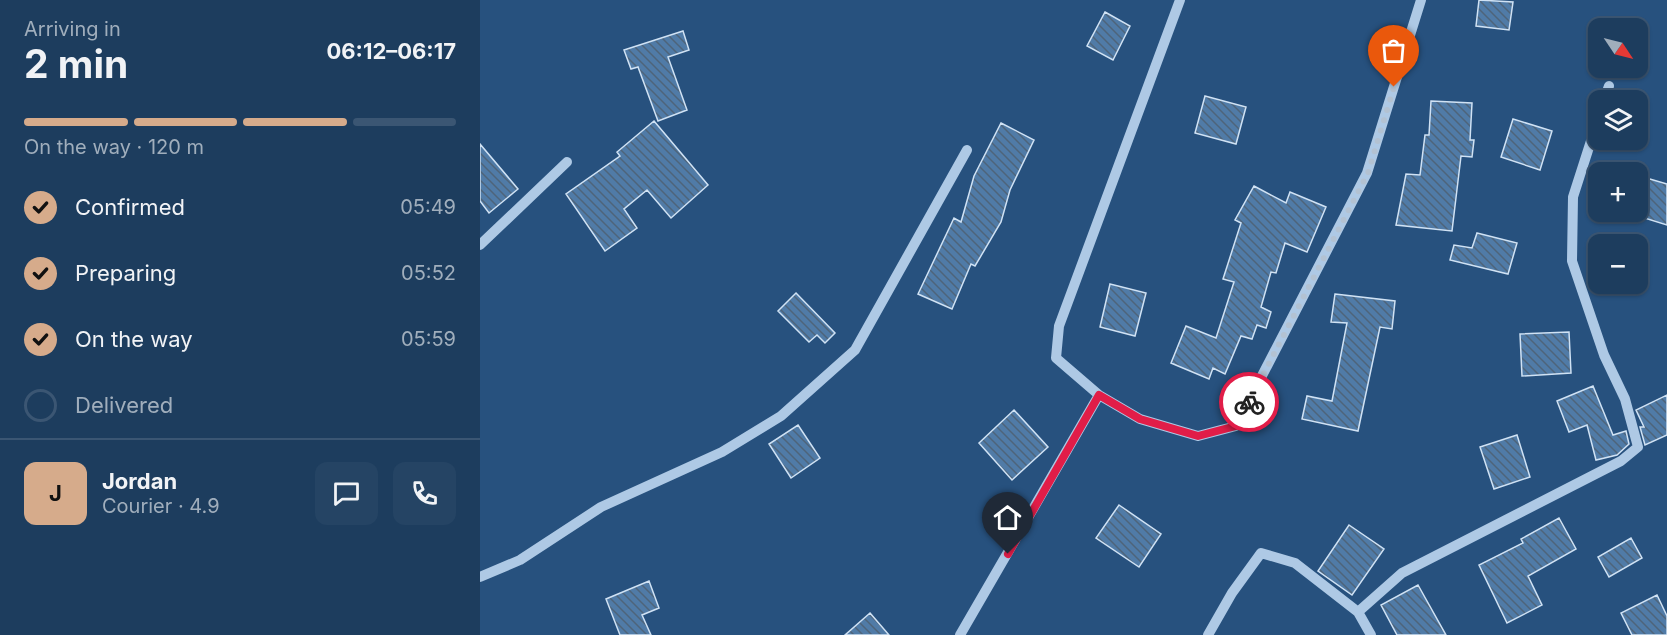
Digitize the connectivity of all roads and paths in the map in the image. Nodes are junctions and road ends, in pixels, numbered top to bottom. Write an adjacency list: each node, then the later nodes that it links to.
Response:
1 (1180, 0): 9 (street)
2 (1421, 0): 9 (street)
3 (1609, 86): 4 (street)
4 (1608, 90)
5 (967, 150): 10 (street)
6 (1589, 150): 11 (street)
7 (567, 162): 8 (street)
8 (480, 245)
9 (1099, 395): 12 (street)
10 (480, 577)
11 (1358, 612): 13 (street); 14 (street)
12 (960, 635)
13 (1208, 635)
14 (1371, 635)

